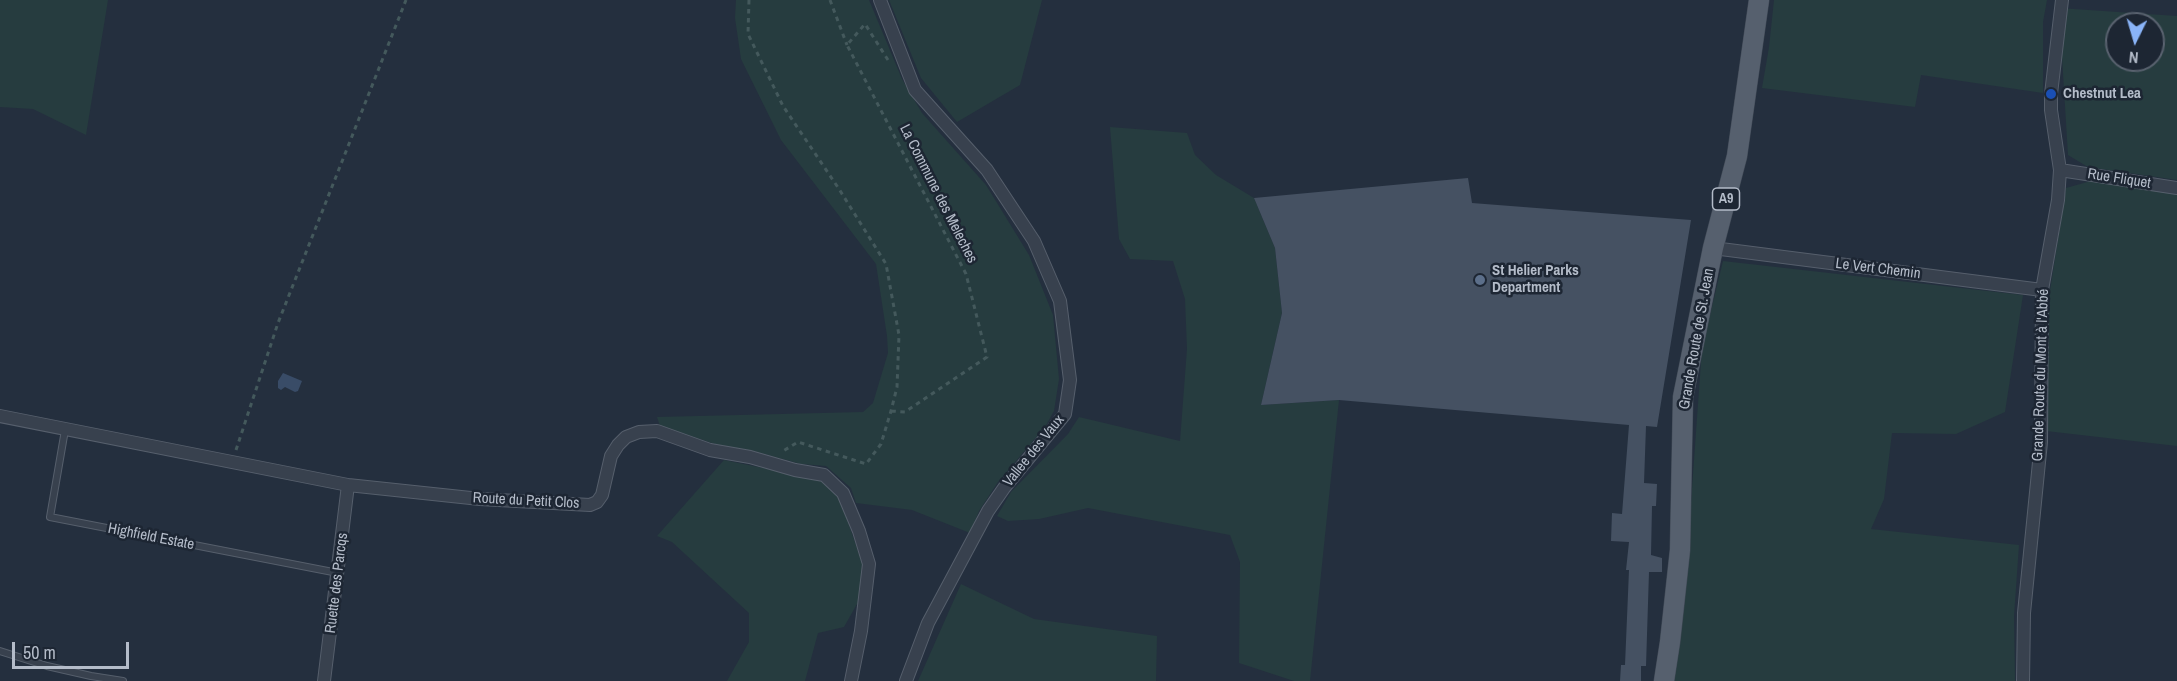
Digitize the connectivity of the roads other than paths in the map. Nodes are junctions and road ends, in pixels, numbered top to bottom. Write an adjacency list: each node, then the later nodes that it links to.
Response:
1 (880, 0): 17 (street, Vallee des Vaux)
2 (1759, 0): 6 (main road, Grande Route de St. Jean / A9)
3 (2062, 0): 4 (street, Grande Route du Mont à l'Abbé)
4 (2060, 170): 5 (street, Rue Fliquet); 7 (street, Grande Route du Mont à l'Abbé)
5 (2177, 188)
6 (1713, 248): 7 (street, Le Vert Chemin); 18 (main road, Grande Route de St. Jean / A9)
7 (2042, 290): 19 (street, Grande Route du Mont à l'Abbé)
8 (0, 416): 9 (street, Route du Petit Clos)
9 (65, 430): 10 (street, Route du Petit Clos); 11 (lane, Highfield Estate)
10 (348, 485): 11 (street, Ruette des Parcqs); 16 (street, Route du Petit Clos)
11 (339, 573): 15 (street, Ruette des Parcqs)
12 (0, 651): 13 (lane)
13 (91, 679): 14 (lane)
14 (123, 681)
15 (324, 681)
16 (851, 681)
17 (906, 681)
18 (1664, 681)
19 (2024, 681)

